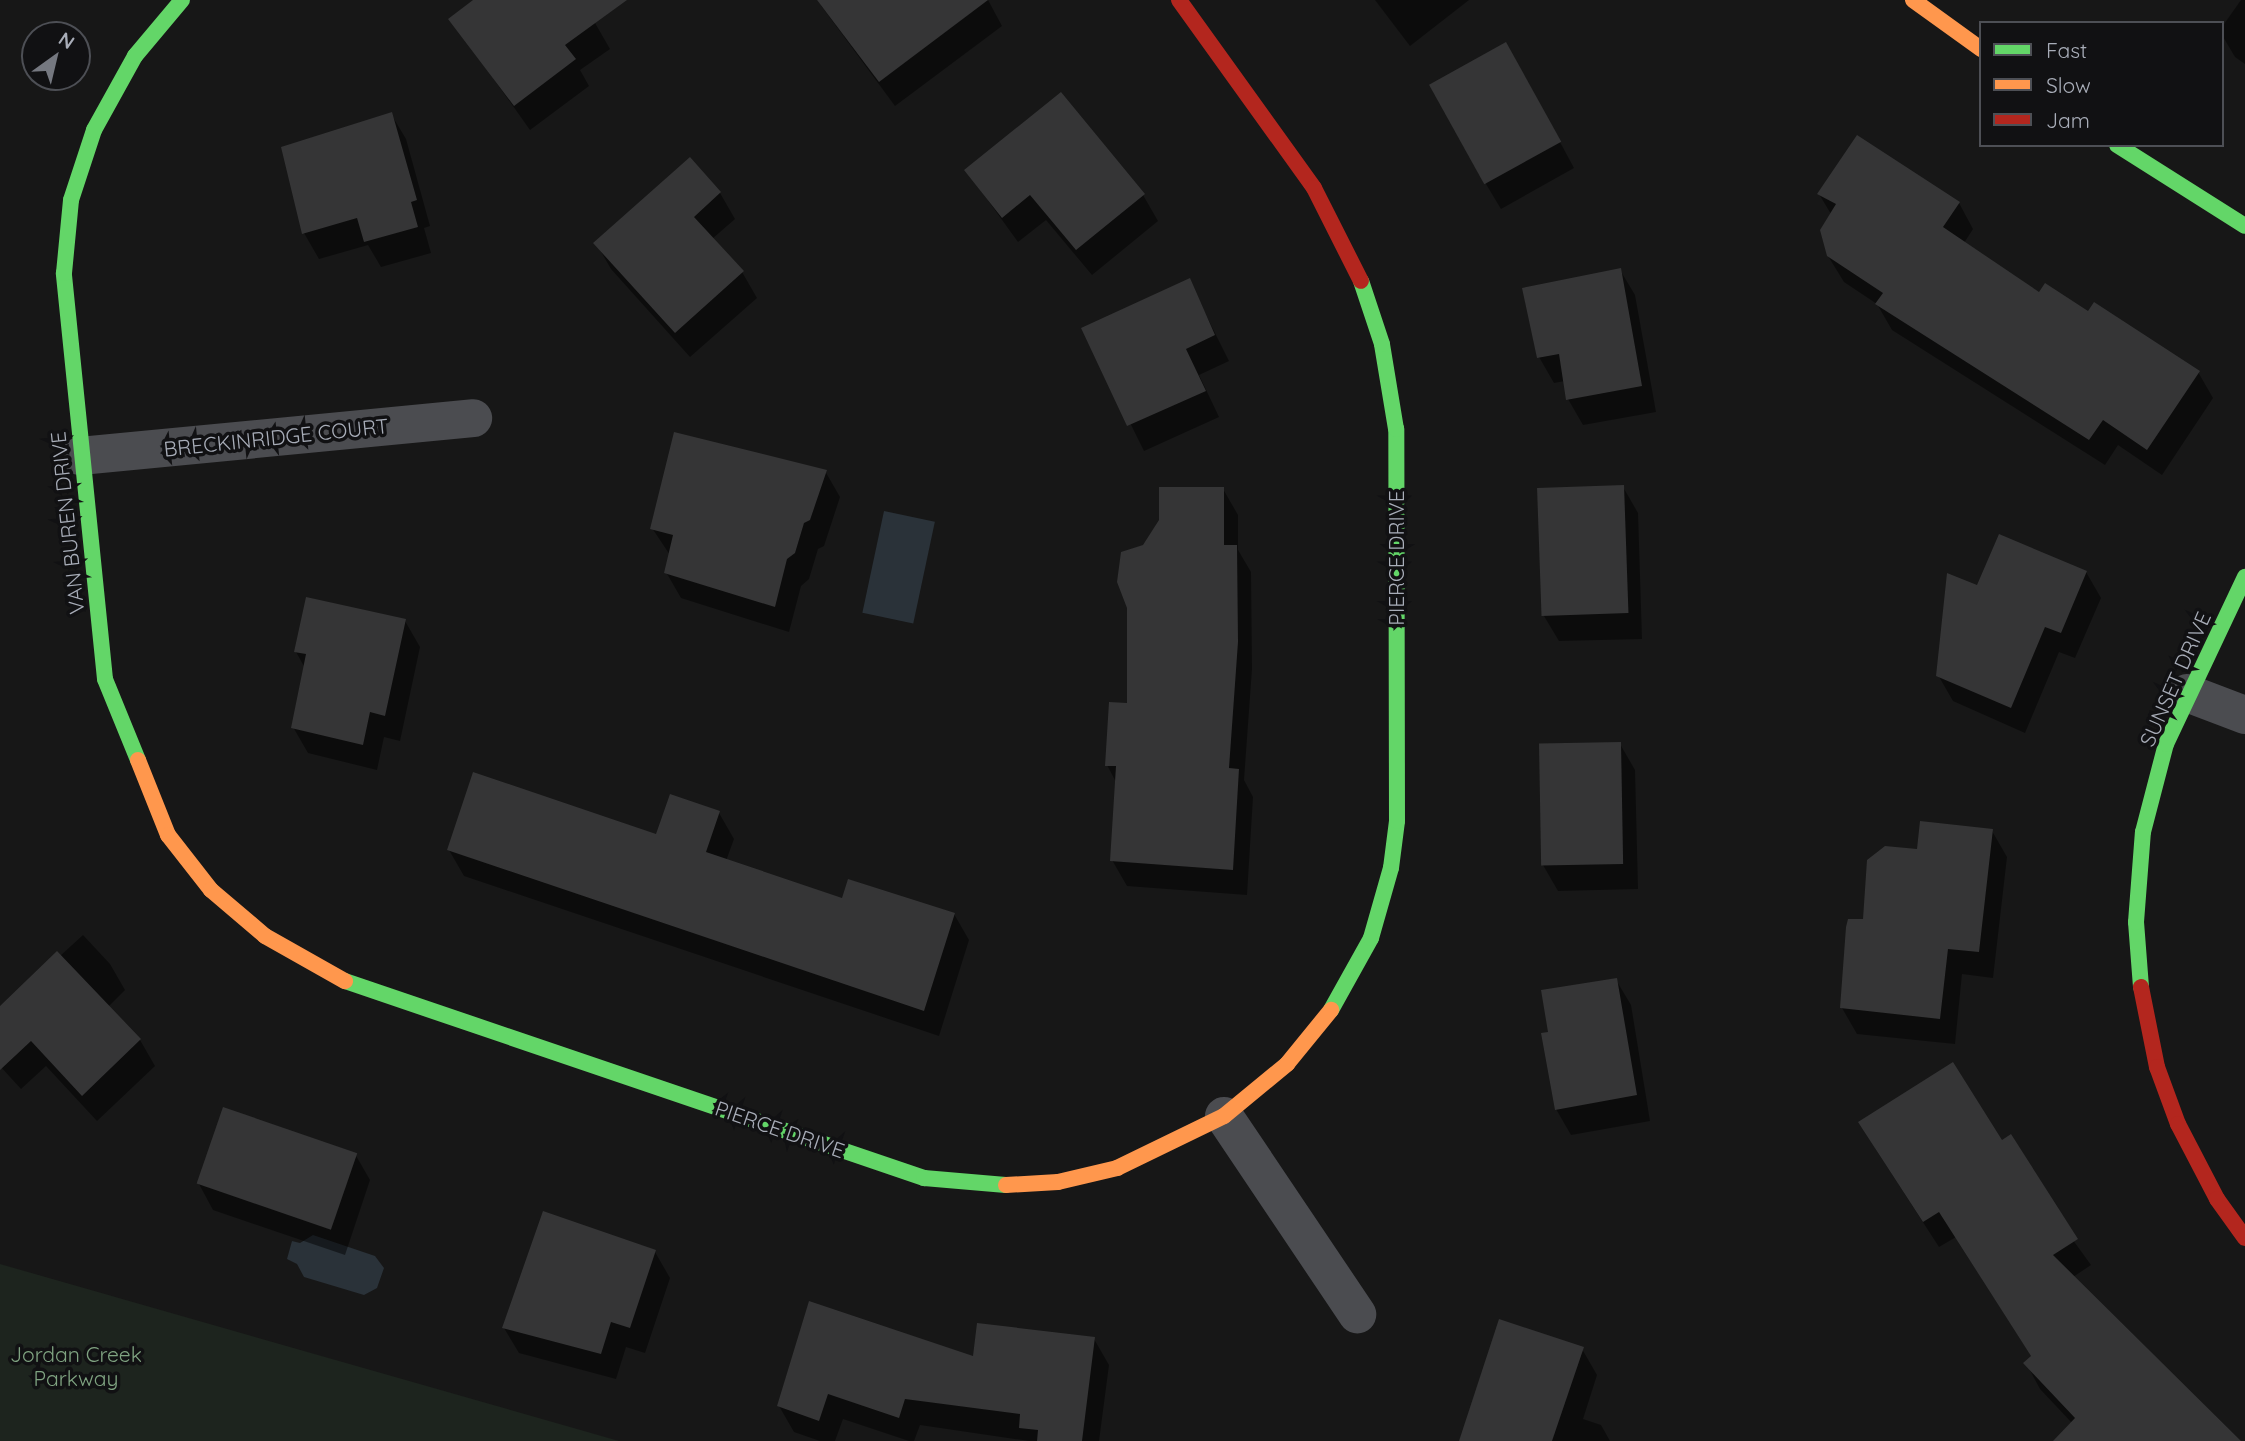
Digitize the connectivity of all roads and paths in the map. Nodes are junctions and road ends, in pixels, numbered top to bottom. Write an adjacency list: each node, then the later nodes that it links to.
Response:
1 (182, 0): 8 (street, VAN BUREN DRIVE)
2 (1179, 0): 13 (street, PIERCE DRIVE)
3 (1913, 0): 4 (street)
4 (1979, 48)
5 (2120, 147): 6 (street)
6 (2245, 226)
7 (473, 418): 8 (street, BRECKINRIDGE COURT)
8 (80, 456): 12 (street, VAN BUREN DRIVE)
9 (2245, 577): 10 (street, SUNSET DRIVE)
10 (2187, 693): 11 (street); 14 (street, SUNSET DRIVE)
11 (2245, 715)
12 (338, 979): 13 (street, PIERCE DRIVE)
13 (1224, 1116): 15 (street)
14 (2245, 1238)
15 (1357, 1314)

